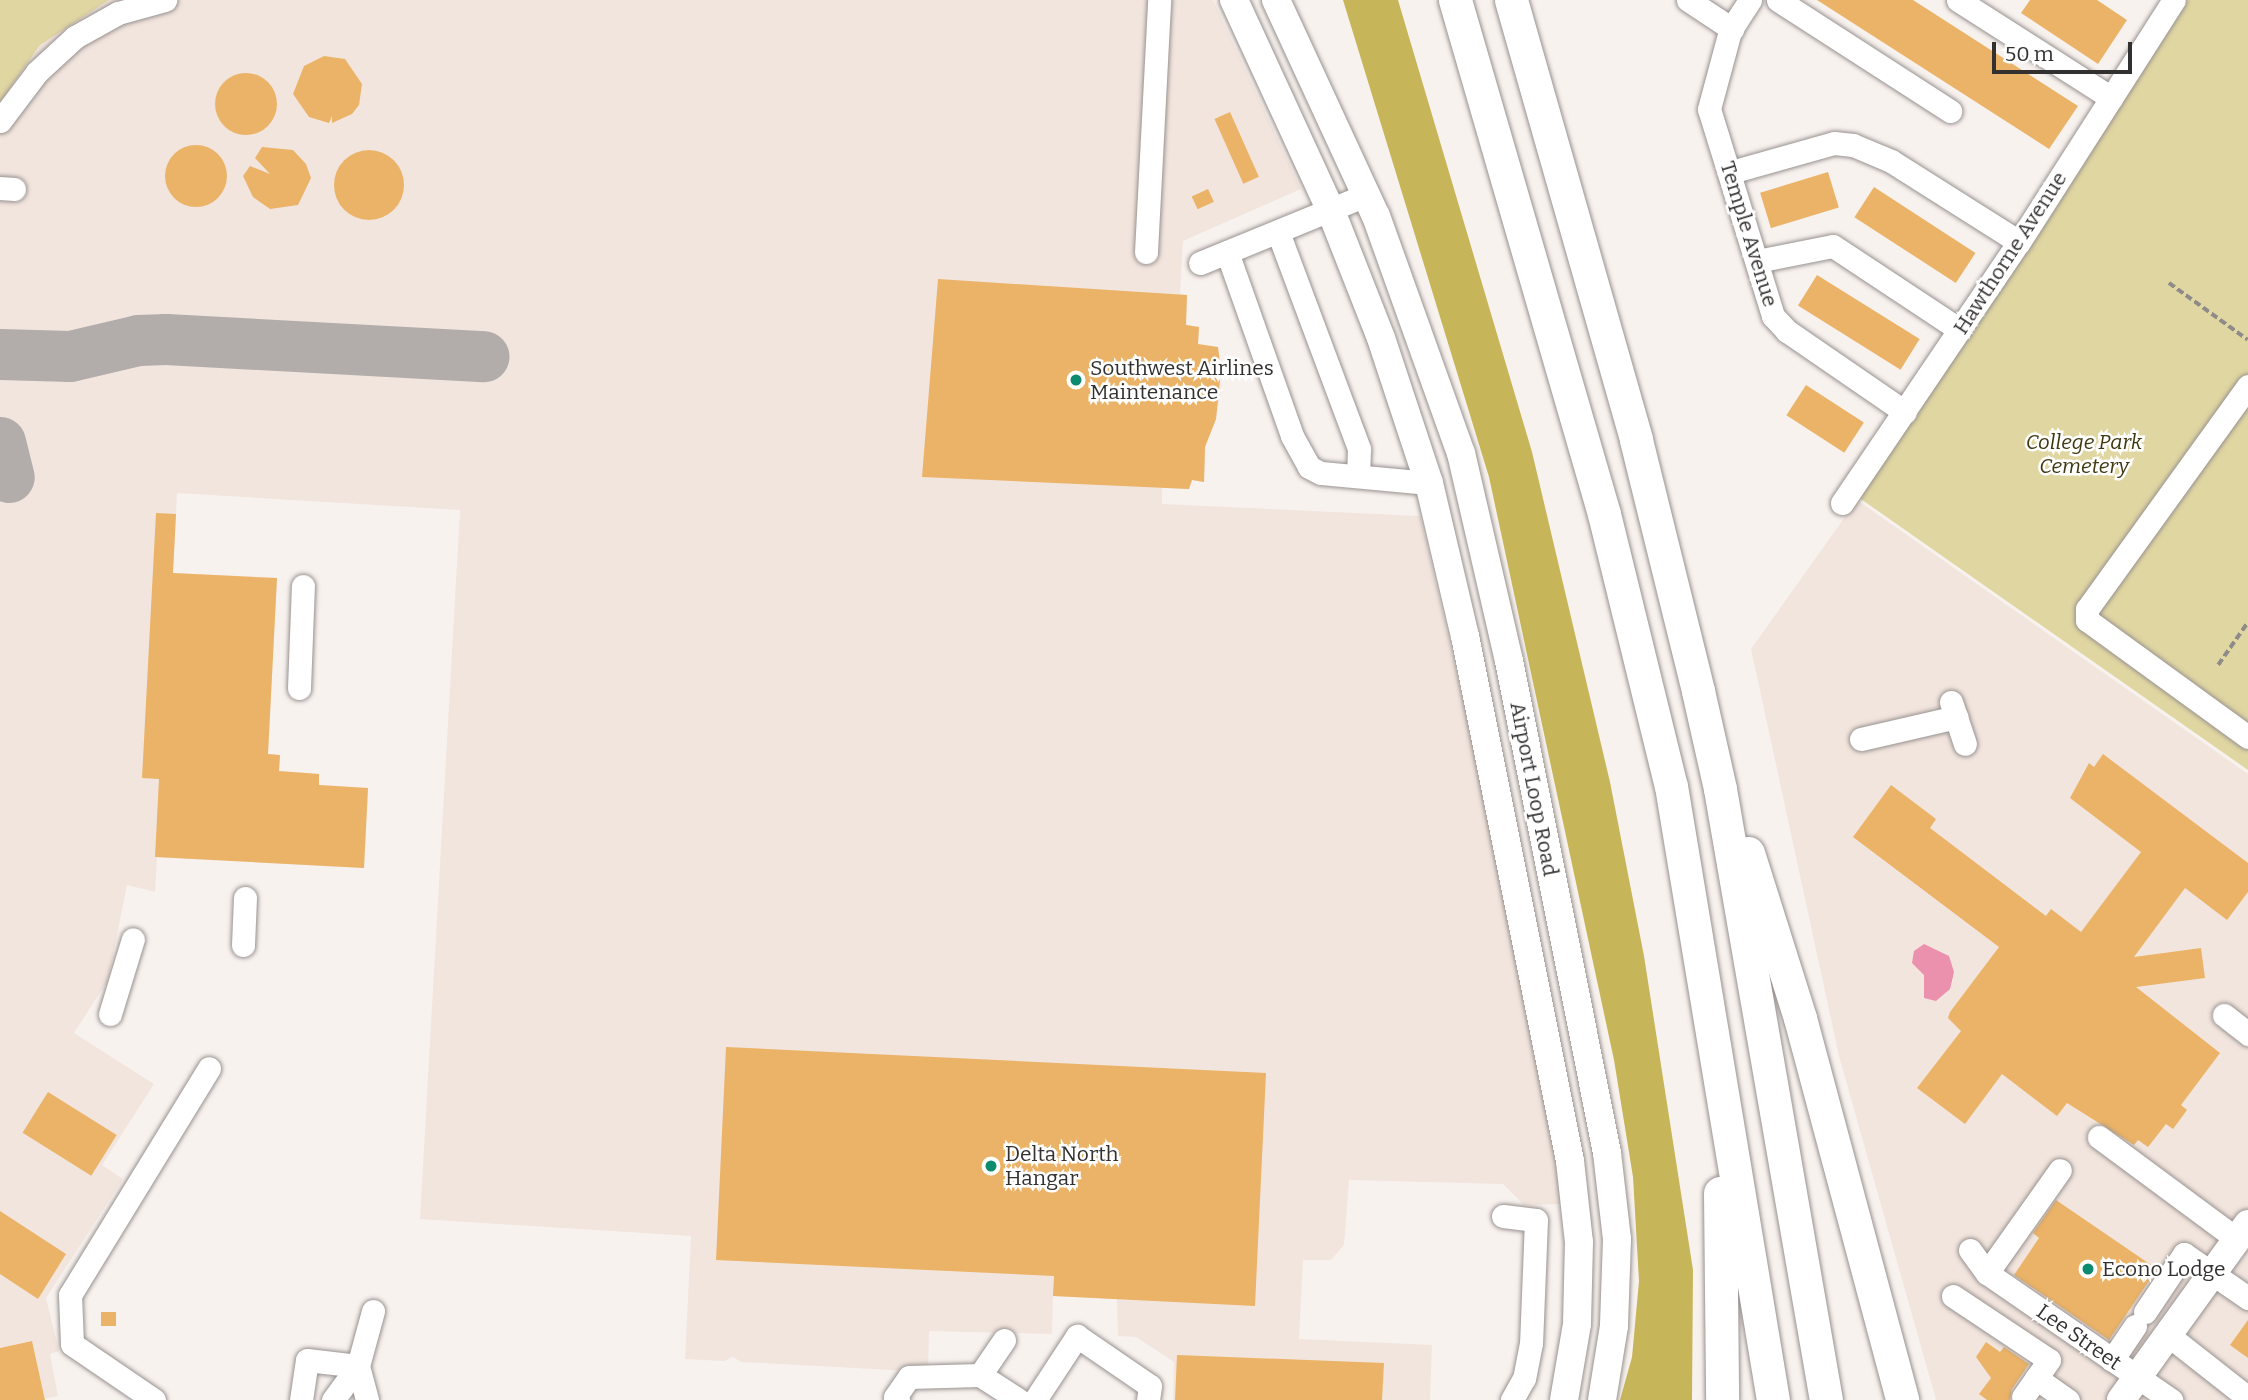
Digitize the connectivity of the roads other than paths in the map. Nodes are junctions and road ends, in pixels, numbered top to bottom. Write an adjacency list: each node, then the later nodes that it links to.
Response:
1 (165, 0): 15 (street)
2 (1159, 0): 21 (street)
3 (1234, 0): 18 (main road, Airport Loop Road)
4 (1276, 0): 17 (main road, Airport Loop Road)
5 (1455, 0): 37 (highway)
6 (1511, 0): 38 (highway)
7 (1688, 0): 12 (street)
8 (1750, 0): 12 (street, Temple Avenue)
9 (1778, 0): 14 (street)
10 (1958, 0): 13 (street)
11 (2164, 4): 13 (street, Hawthorne Avenue)
12 (1732, 29): 16 (street, Temple Avenue)
13 (2111, 98): 20 (street, Hawthorne Avenue)
14 (1950, 111)
15 (0, 121)
16 (1731, 173): 20 (street); 23 (street, Temple Avenue)
17 (1366, 195): 18 (street); 74 (main road, Airport Loop Road)
18 (1331, 211): 19 (street); 30 (main road, Airport Loop Road)
19 (1278, 232): 22 (street); 29 (street)
20 (2019, 242): 25 (street, Hawthorne Avenue)
21 (1146, 252)
22 (1227, 253): 24 (street); 29 (street)
23 (1757, 261): 25 (street); 27 (street, Temple Avenue)
24 (1200, 263)
25 (1960, 330): 27 (street, Hawthorne Avenue)
26 (2248, 386): 28 (street)
27 (1905, 412): 31 (street, Hawthorne Avenue)
28 (2240, 414): 34 (street)
29 (1358, 476): 30 (street)
30 (1429, 483): 73 (main road, Airport Loop Road)
31 (1842, 503)
32 (303, 586): 33 (street)
33 (299, 688)
34 (2248, 737)
35 (1861, 739): 36 (street)
36 (1965, 744)
37 (1671, 786): 75 (highway); 76 (highway)
38 (1720, 789): 77 (highway); 78 (highway)
39 (246, 898): 41 (street)
40 (133, 939): 42 (street)
41 (243, 945)
42 (110, 1014)
43 (2224, 1015): 44 (street)
44 (2248, 1034)
45 (209, 1068): 64 (street)
46 (2099, 1137): 49 (street)
47 (2060, 1170): 51 (street)
48 (1503, 1216): 72 (street)
49 (2245, 1229): 52 (main road)
50 (1970, 1250): 51 (street, Lee Street)
51 (1987, 1273): 58 (street, Lee Street)
52 (2212, 1273): 54 (street); 56 (main road); 58 (street)
53 (1953, 1296): 62 (street)
54 (2248, 1298)
55 (373, 1311): 59 (street)
56 (2168, 1335): 61 (main road); 63 (street)
57 (1004, 1340): 60 (street)
58 (2112, 1360): 61 (street, Lee Street)
59 (358, 1366): 65 (street); 66 (street); 67 (street)
60 (980, 1375): 68 (street); 69 (street)
61 (2138, 1377): 79 (main road); 80 (street, Lee Street)
62 (2046, 1393)
63 (2248, 1398)
64 (154, 1400)
65 (301, 1400)
66 (333, 1400)
67 (367, 1400)
68 (898, 1400)
69 (1019, 1400)
70 (1035, 1400): 71 (street)
71 (1148, 1400)
72 (1512, 1400)
73 (1564, 1400)
74 (1602, 1400)
75 (1722, 1400)
76 (1773, 1400)
77 (1826, 1400)
78 (1902, 1400)
79 (2121, 1400)
80 (2171, 1400)

